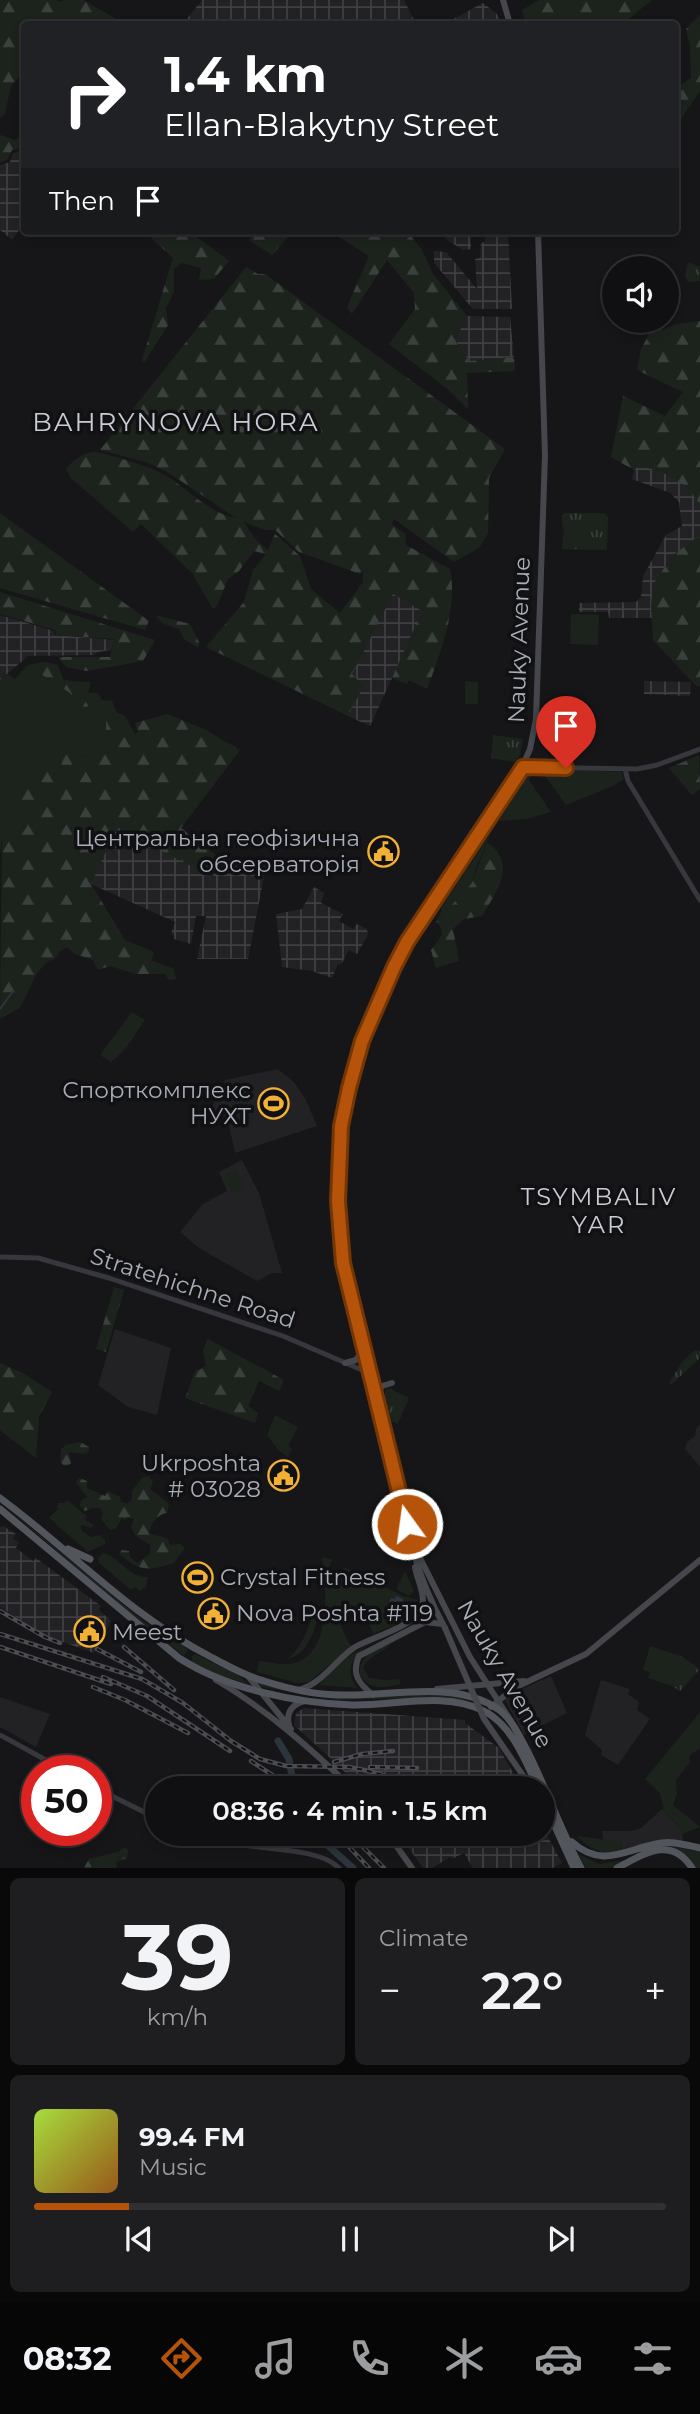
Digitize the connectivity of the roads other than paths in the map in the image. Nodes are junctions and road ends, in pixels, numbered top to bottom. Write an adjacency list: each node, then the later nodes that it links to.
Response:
1 (503, 0): 2 (main road)
2 (509, 21)
3 (538, 235): 5 (main road, Nauky Avenue)
4 (700, 750): 6 (street)
5 (523, 767): 6 (street); 9 (main road, Nauky Avenue)
6 (625, 769): 7 (street)
7 (700, 900)
8 (0, 1257): 10 (street, Stratehichne Road)
9 (363, 1349): 10 (main road); 11 (main road, Nauky Avenue)
10 (345, 1363): 11 (street, Stratehichne Road)
11 (369, 1373): 13 (main road, Nauky Avenue)
12 (392, 1383): 13 (main road)
13 (375, 1397): 16 (main road, Nauky Avenue)
14 (0, 1498): 17 (main road)
15 (0, 1509): 23 (main road)
16 (411, 1539): 18 (main road, Nauky Avenue); 27 (main road, Nauky Avenue)
17 (61, 1546): 19 (main road); 22 (main road)
18 (412, 1555): 21 (main road, Nauky Avenue); 29 (main road)
19 (90, 1559)
20 (700, 1560): 26 (main road)
21 (444, 1626): 31 (main road); 42 (main road, Nauky Avenue, bridge)
22 (197, 1650): 23 (main road); 25 (main road)
23 (190, 1665): 24 (main road)
24 (202, 1672): 28 (main road); 39 (main road)
25 (248, 1676): 28 (main road); 29 (main road)
26 (533, 1679): 27 (main road); 33 (main road)
27 (489, 1685): 30 (main road); 33 (main road, Nauky Avenue)
28 (258, 1690): 32 (main road); 37 (main road)
29 (298, 1690): 31 (main road)
30 (427, 1692): 31 (main road); 34 (main road)
31 (373, 1695)
32 (310, 1700): 35 (main road); 37 (main road)
33 (499, 1700): 34 (main road); 36 (main road, Nauky Avenue)
34 (492, 1706): 35 (main road); 36 (main road)
35 (484, 1711): 43 (main road, Nauky Avenue)
36 (512, 1722): 47 (main road, Nauky Avenue)
37 (289, 1727): 39 (main road)
38 (0, 1735): 40 (street)
39 (309, 1748): 41 (main road)
40 (37, 1755)
41 (339, 1776)
42 (523, 1776)
43 (532, 1776)
44 (112, 1795): 45 (street)
45 (145, 1812)
46 (555, 1829): 54 (main road)
47 (565, 1833): 50 (main road); 55 (main road, Nauky Avenue)
48 (252, 1846): 52 (street)
49 (396, 1846): 53 (main road)
50 (700, 1848)
51 (618, 1867): 56 (main road)
52 (338, 1868)
53 (412, 1868)
54 (574, 1868)
55 (580, 1868)
56 (692, 1868)

